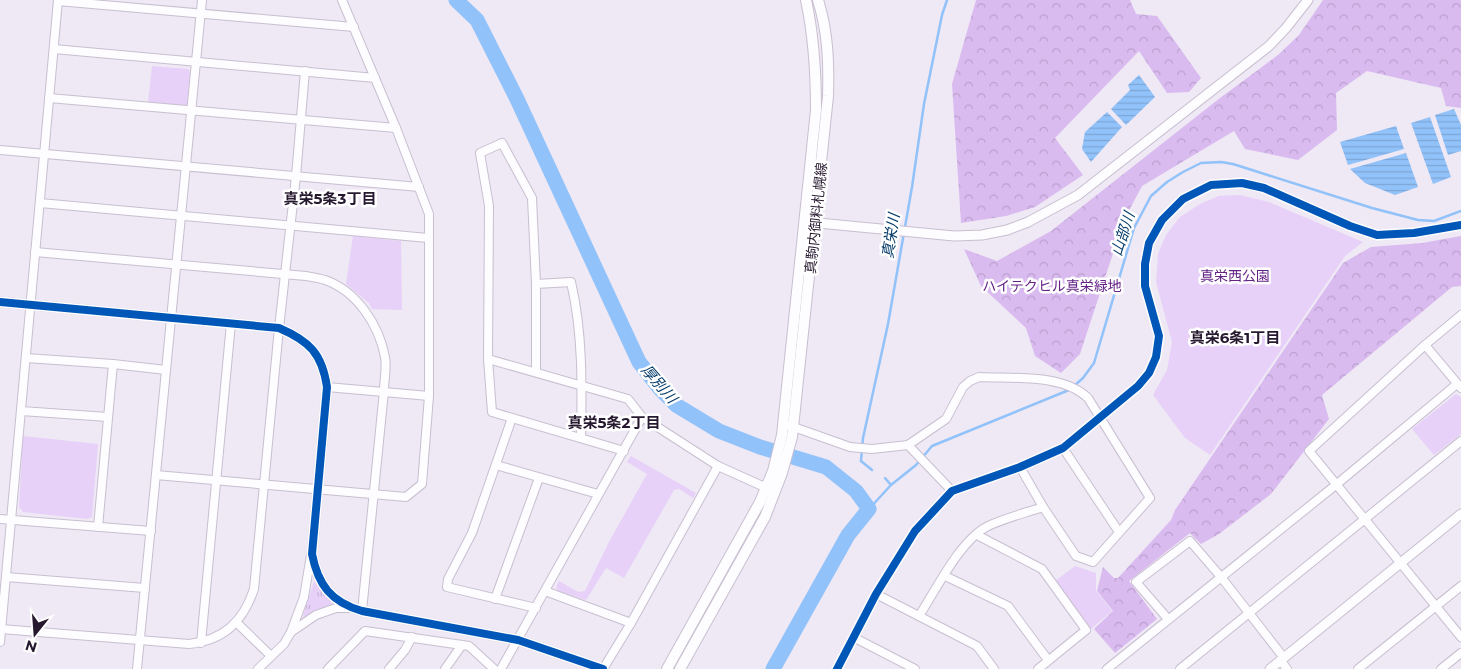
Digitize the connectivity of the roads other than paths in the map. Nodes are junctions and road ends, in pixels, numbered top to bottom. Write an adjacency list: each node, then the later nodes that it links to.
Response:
1 (58, 0): 7 (street); 9 (street)
2 (202, 0): 7 (street)
3 (342, 0): 8 (street)
4 (806, 0): 24 (main road, 真駒内御料札幌線)
5 (818, 0): 24 (main road, 真駒内御料札幌線)
6 (1308, 0): 24 (street)
7 (201, 14): 8 (street); 10 (street)
8 (354, 27): 12 (street)
9 (54, 49): 10 (street); 13 (street)
10 (196, 61): 11 (street); 14 (street)
11 (304, 72): 12 (street); 15 (street)
12 (375, 78): 16 (street)
13 (49, 98): 14 (street); 18 (street)
14 (192, 110): 15 (street); 19 (street)
15 (300, 120): 16 (street); 20 (street)
16 (396, 128): 21 (street)
17 (0, 150): 18 (street)
18 (44, 154): 19 (street); 22 (street)
19 (186, 166): 20 (street); 23 (street)
20 (296, 176): 21 (street); 25 (street)
21 (419, 187): 27 (street)
22 (40, 203): 23 (street); 28 (street)
23 (181, 215): 25 (street); 29 (street)
24 (810, 222): 54 (main road, 真駒内御料札幌線)
25 (290, 225): 27 (street); 30 (street)
26 (1461, 225): 53 (street)
27 (428, 238): 48 (street)
28 (35, 252): 29 (street); 33 (street)
29 (177, 264): 30 (street); 35 (street)
30 (286, 274): 37 (street); 47 (street)
31 (536, 284): 40 (street); 43 (street); 44 (street)
32 (0, 302): 33 (street)
33 (31, 305): 35 (street); 39 (street)
34 (1461, 315): 38 (street)
35 (172, 317): 36 (street); 42 (street)
36 (231, 323): 37 (street); 65 (street)
37 (279, 328): 46 (street); 67 (street)
38 (1425, 345): 45 (street); 66 (street)
39 (26, 358): 41 (street); 49 (street)
40 (488, 360): 43 (street); 52 (street)
41 (113, 364): 42 (street); 50 (street)
42 (166, 370): 63 (street)
43 (536, 372): 44 (street)
44 (582, 385): 51 (street); 55 (street)
45 (1459, 386): 66 (street)
46 (327, 387): 47 (street); 68 (street)
47 (384, 391): 48 (street); 71 (street)
48 (430, 396): 71 (street)
49 (21, 411): 50 (street); 77 (street)
50 (108, 417): 78 (street)
51 (642, 417): 59 (street); 61 (street)
52 (512, 418): 55 (street); 60 (street)
53 (1100, 418): 57 (street); 58 (street); 80 (street)
54 (788, 431): 57 (street); 69 (main road, 真駒内御料札幌線)
55 (581, 438): 59 (street)
56 (1461, 441): 75 (street)
57 (910, 447): 70 (street)
58 (1063, 448): 62 (street); 80 (street)
59 (624, 451): 72 (street)
60 (496, 465): 64 (street); 91 (street)
61 (718, 466): 69 (street); 100 (street)
62 (1020, 467): 70 (street); 73 (street)
63 (156, 475): 65 (street); 79 (street)
64 (540, 478): 72 (street); 91 (street)
65 (216, 479): 67 (street); 109 (street)
66 (1337, 484): 75 (street); 85 (street)
67 (265, 485): 68 (street); 99 (street)
68 (318, 490): 71 (street); 82 (street)
69 (771, 490): 124 (main road); 125 (main road)
70 (952, 491): 90 (street)
71 (374, 494): 95 (street)
72 (598, 494): 89 (street)
73 (1043, 507): 80 (street); 81 (street)
74 (1461, 514): 83 (street)
75 (1365, 518): 83 (street); 96 (street)
76 (0, 519): 77 (street)
77 (11, 521): 78 (street); 86 (street)
78 (98, 527): 79 (street)
79 (151, 531): 88 (street)
80 (1119, 532)
81 (977, 535): 84 (street); 114 (street)
82 (312, 554): 93 (street); 102 (street)
83 (1401, 563): 92 (street); 113 (street)
84 (945, 576): 97 (street); 114 (street)
85 (1221, 576): 96 (street); 98 (street); 98 (street)
86 (6, 577): 88 (street); 101 (street)
87 (1461, 586): 92 (street)
88 (145, 588): 108 (street)
89 (545, 591): 94 (street); 100 (street)
90 (876, 594): 97 (street); 103 (street)
91 (495, 599): 94 (street)
92 (1436, 606): 105 (street); 134 (street)
93 (352, 608): 95 (street); 102 (street)
94 (536, 608): 106 (street)
95 (362, 611): 106 (street)
96 (1249, 613): 113 (street); 131 (street)
97 (919, 616): 128 (street)
98 (1168, 619): 115 (street)
99 (236, 622): 109 (street); 112 (street)
100 (631, 623): 123 (street)
101 (1, 629): 107 (street); 108 (street)
102 (291, 632): 112 (street)
103 (854, 637): 126 (street); 127 (street)
104 (412, 638): 110 (street); 118 (street); 119 (street)
105 (1461, 638)
106 (518, 640): 122 (street); 123 (street)
107 (0, 642)
108 (140, 642): 109 (street); 116 (street)
109 (201, 643)
110 (462, 645): 120 (street); 121 (street)
111 (1461, 653): 135 (street)
112 (271, 656): 117 (street)
113 (1282, 659): 132 (street); 133 (street)
114 (1048, 660): 129 (street)
115 (1116, 666): 130 (street)
116 (137, 669)
117 (258, 669)
118 (328, 669)
119 (389, 669)
120 (445, 669)
121 (494, 669)
122 (501, 669)
123 (603, 669)
124 (668, 669)
125 (680, 669)
126 (837, 669)
127 (915, 669)
128 (994, 669)
129 (1038, 669)
130 (1107, 669)
131 (1180, 669)
132 (1270, 669)
133 (1287, 669)
134 (1358, 669)
135 (1441, 669)

